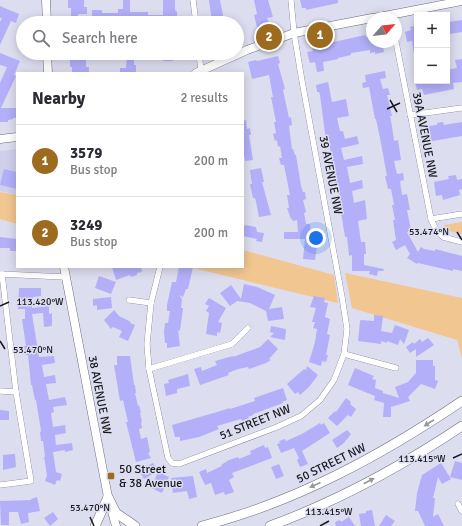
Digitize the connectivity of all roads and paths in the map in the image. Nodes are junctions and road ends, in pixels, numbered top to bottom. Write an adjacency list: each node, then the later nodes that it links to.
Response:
1 (46, 0): 6 (street)
2 (193, 0): 7 (street)
3 (291, 0): 9 (street, 39 AVENUE NW)
4 (462, 1): 5 (street)
5 (402, 14)
6 (47, 16)
7 (195, 16)
8 (366, 19): 9 (street)
9 (294, 33): 11 (street); 31 (street, 39 AVENUE NW)
10 (397, 48): 18 (street, 39A AVENUE NW)
11 (244, 51)
12 (47, 60): 15 (street)
13 (199, 60): 16 (street)
14 (225, 60): 16 (street)
15 (48, 72)
16 (198, 72)
17 (462, 108): 18 (street)
18 (410, 115): 22 (street, 39A AVENUE NW)
19 (16, 137): 20 (street)
20 (0, 139)
21 (462, 214): 22 (street)
22 (431, 219): 23 (street, 39A AVENUE NW)
23 (462, 242)
24 (64, 268): 27 (street, 38 AVENUE NW)
25 (160, 268): 29 (street)
26 (1, 274): 27 (street); 36 (street)
27 (65, 277): 40 (street, 38 AVENUE NW)
28 (129, 300): 29 (street)
29 (151, 303): 33 (street)
30 (248, 328): 33 (street)
31 (344, 354): 32 (street); 34 (street, 39 AVENUE NW)
32 (396, 368)
33 (149, 369): 34 (street, 51 STREET NW)
34 (334, 380)
35 (0, 392): 36 (street)
36 (16, 392): 39 (street)
37 (462, 401): 43 (main road, 50 STREET NW, one-way to 43)
38 (462, 426): 48 (main road, one-way to 38)
39 (0, 485)
40 (108, 497): 44 (main road); 45 (street, 38 AVENUE NW); 46 (main road)
41 (458, 504): 42 (street)
42 (462, 511)
43 (218, 524): 47 (main road, 50 STREET NW)
44 (95, 526)
45 (116, 526)
46 (135, 526)
47 (202, 526)
48 (270, 526)

